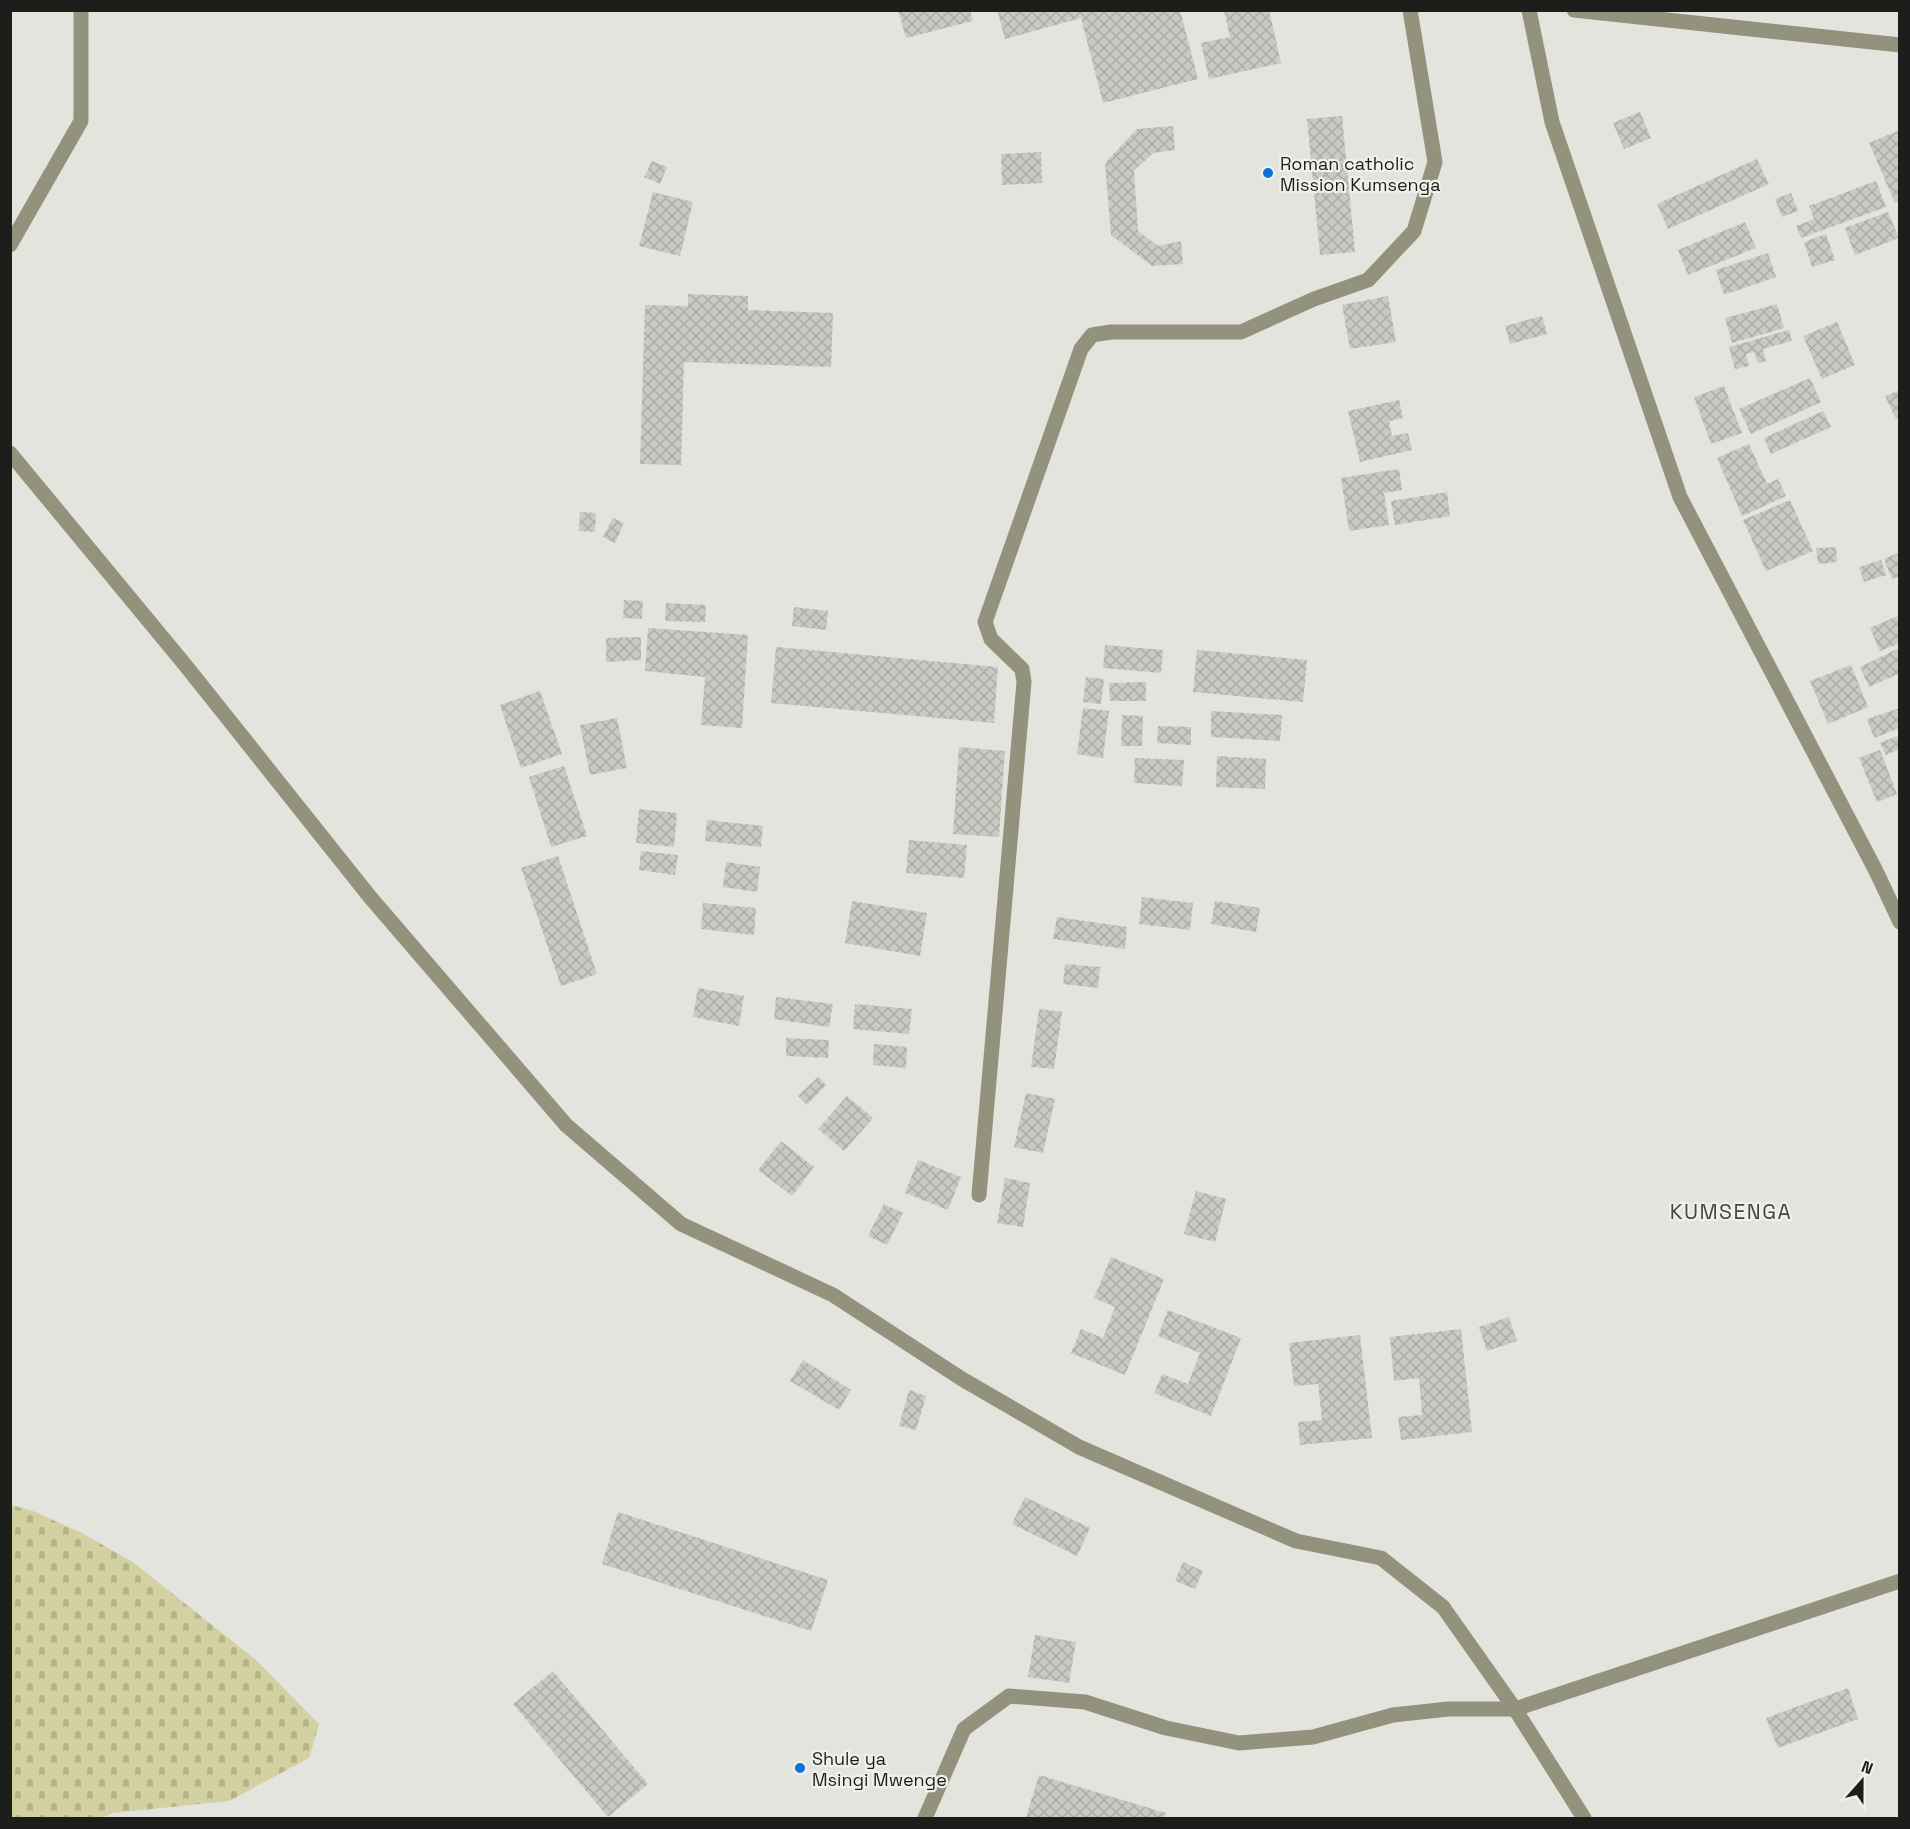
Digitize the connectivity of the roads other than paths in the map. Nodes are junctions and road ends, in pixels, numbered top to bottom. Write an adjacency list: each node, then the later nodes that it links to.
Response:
1 (81, 10): 6 (street)
2 (1410, 10): 9 (street)
3 (1528, 10): 8 (street)
4 (1574, 10): 5 (street)
5 (1899, 45)
6 (10, 245)
7 (10, 453): 11 (street)
8 (1899, 922)
9 (979, 1196)
10 (1899, 1581): 11 (street)
11 (1515, 1709): 12 (street); 13 (street)
12 (925, 1818)
13 (1584, 1818)

